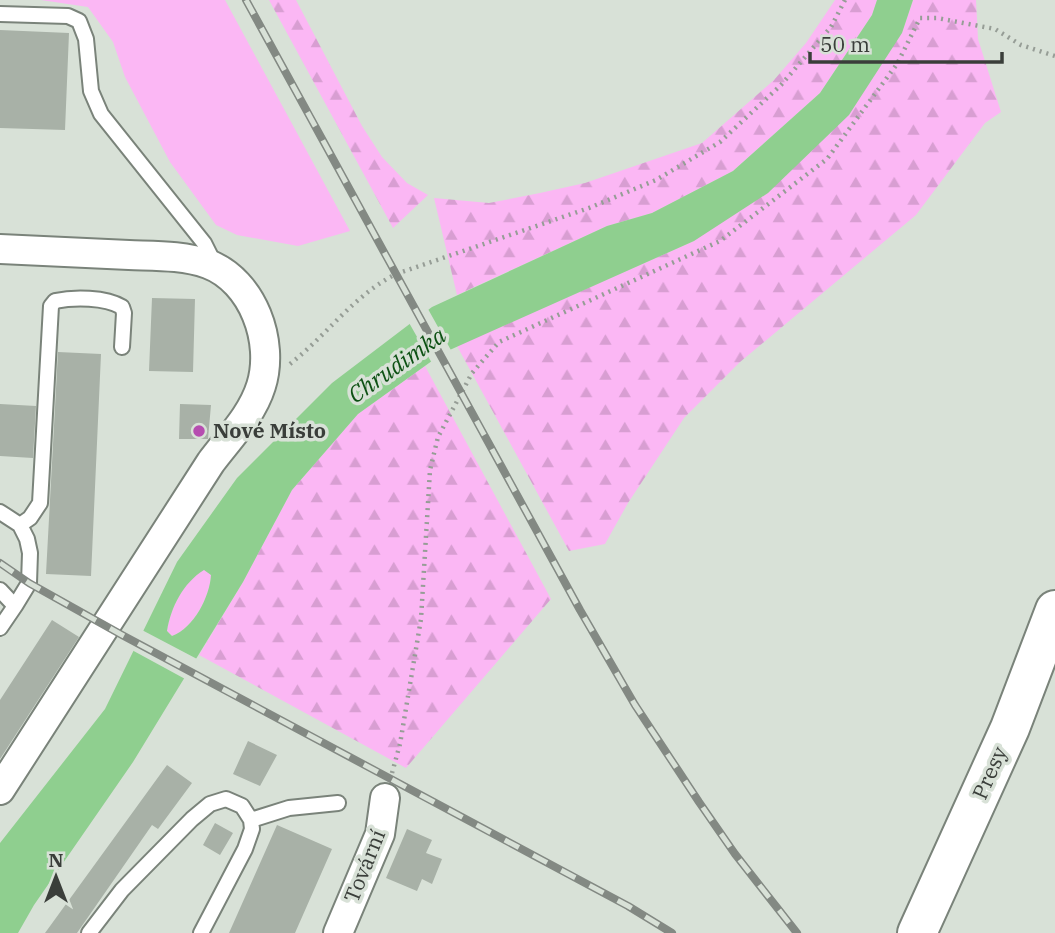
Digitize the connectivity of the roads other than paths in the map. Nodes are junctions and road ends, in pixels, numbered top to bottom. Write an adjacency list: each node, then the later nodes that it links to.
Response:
1 (0, 14): 3 (lane)
2 (0, 250): 3 (street)
3 (209, 264): 11 (street)
4 (122, 347): 6 (lane)
5 (0, 512): 6 (lane)
6 (20, 525): 8 (lane)
7 (0, 590): 8 (lane)
8 (15, 606): 10 (lane)
9 (1055, 610): 18 (street, Presy)
10 (0, 628)
11 (0, 790)
12 (385, 798): 17 (street, Tovární)
13 (338, 803): 14 (lane)
14 (251, 820): 15 (lane); 16 (lane)
15 (89, 933)
16 (201, 933)
17 (338, 933)
18 (917, 933)

